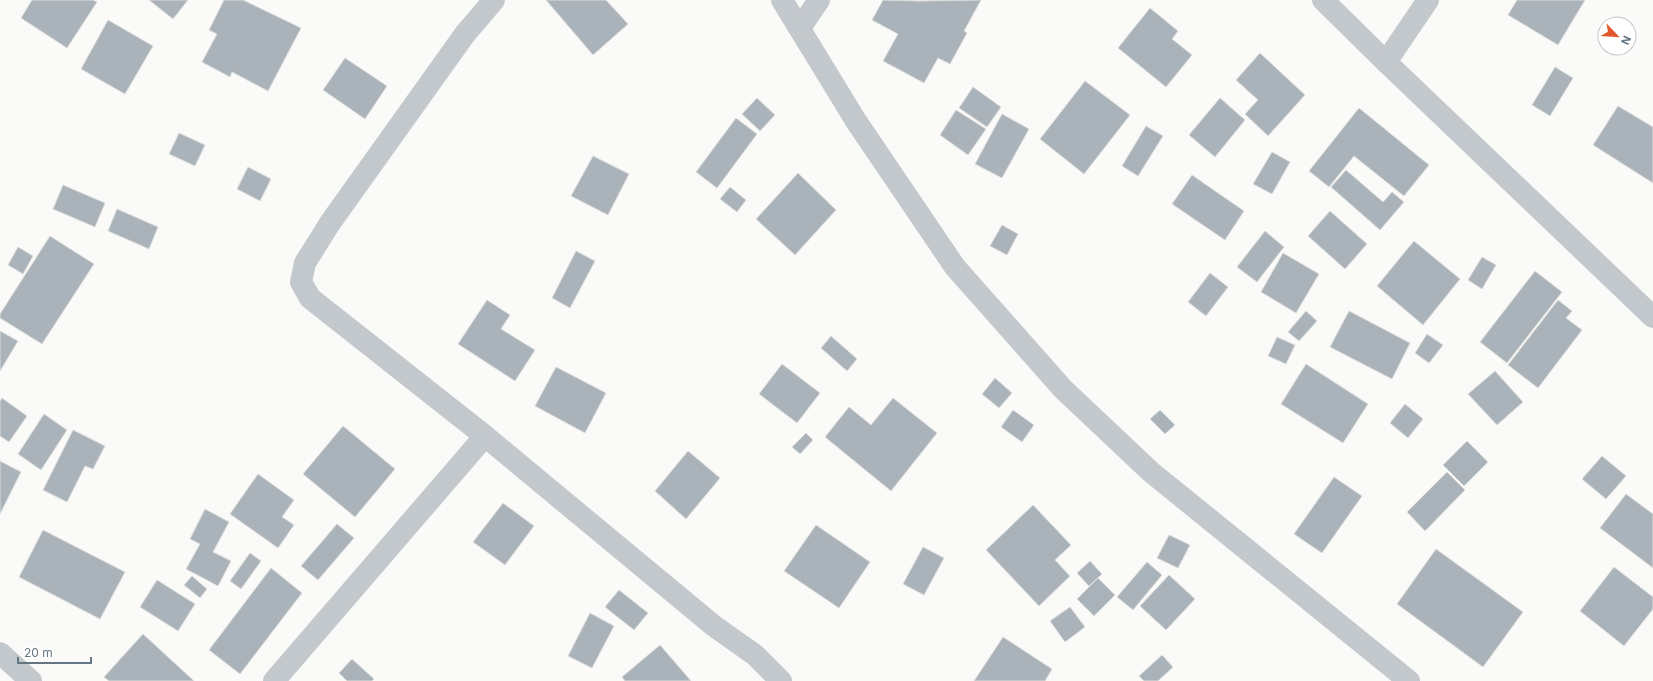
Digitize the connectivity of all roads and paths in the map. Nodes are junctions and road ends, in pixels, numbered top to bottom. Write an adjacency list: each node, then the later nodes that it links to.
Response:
1 (494, 0): 9 (street)
2 (782, 0): 6 (street)
3 (819, 0): 6 (street)
4 (1324, 0): 7 (street)
5 (1428, 0): 7 (street)
6 (800, 28): 14 (street)
7 (1386, 62): 8 (street)
8 (1653, 317)
9 (485, 436): 12 (street); 13 (street)
10 (0, 653): 11 (street)
11 (31, 681)
12 (274, 681)
13 (781, 681)
14 (1409, 681)

